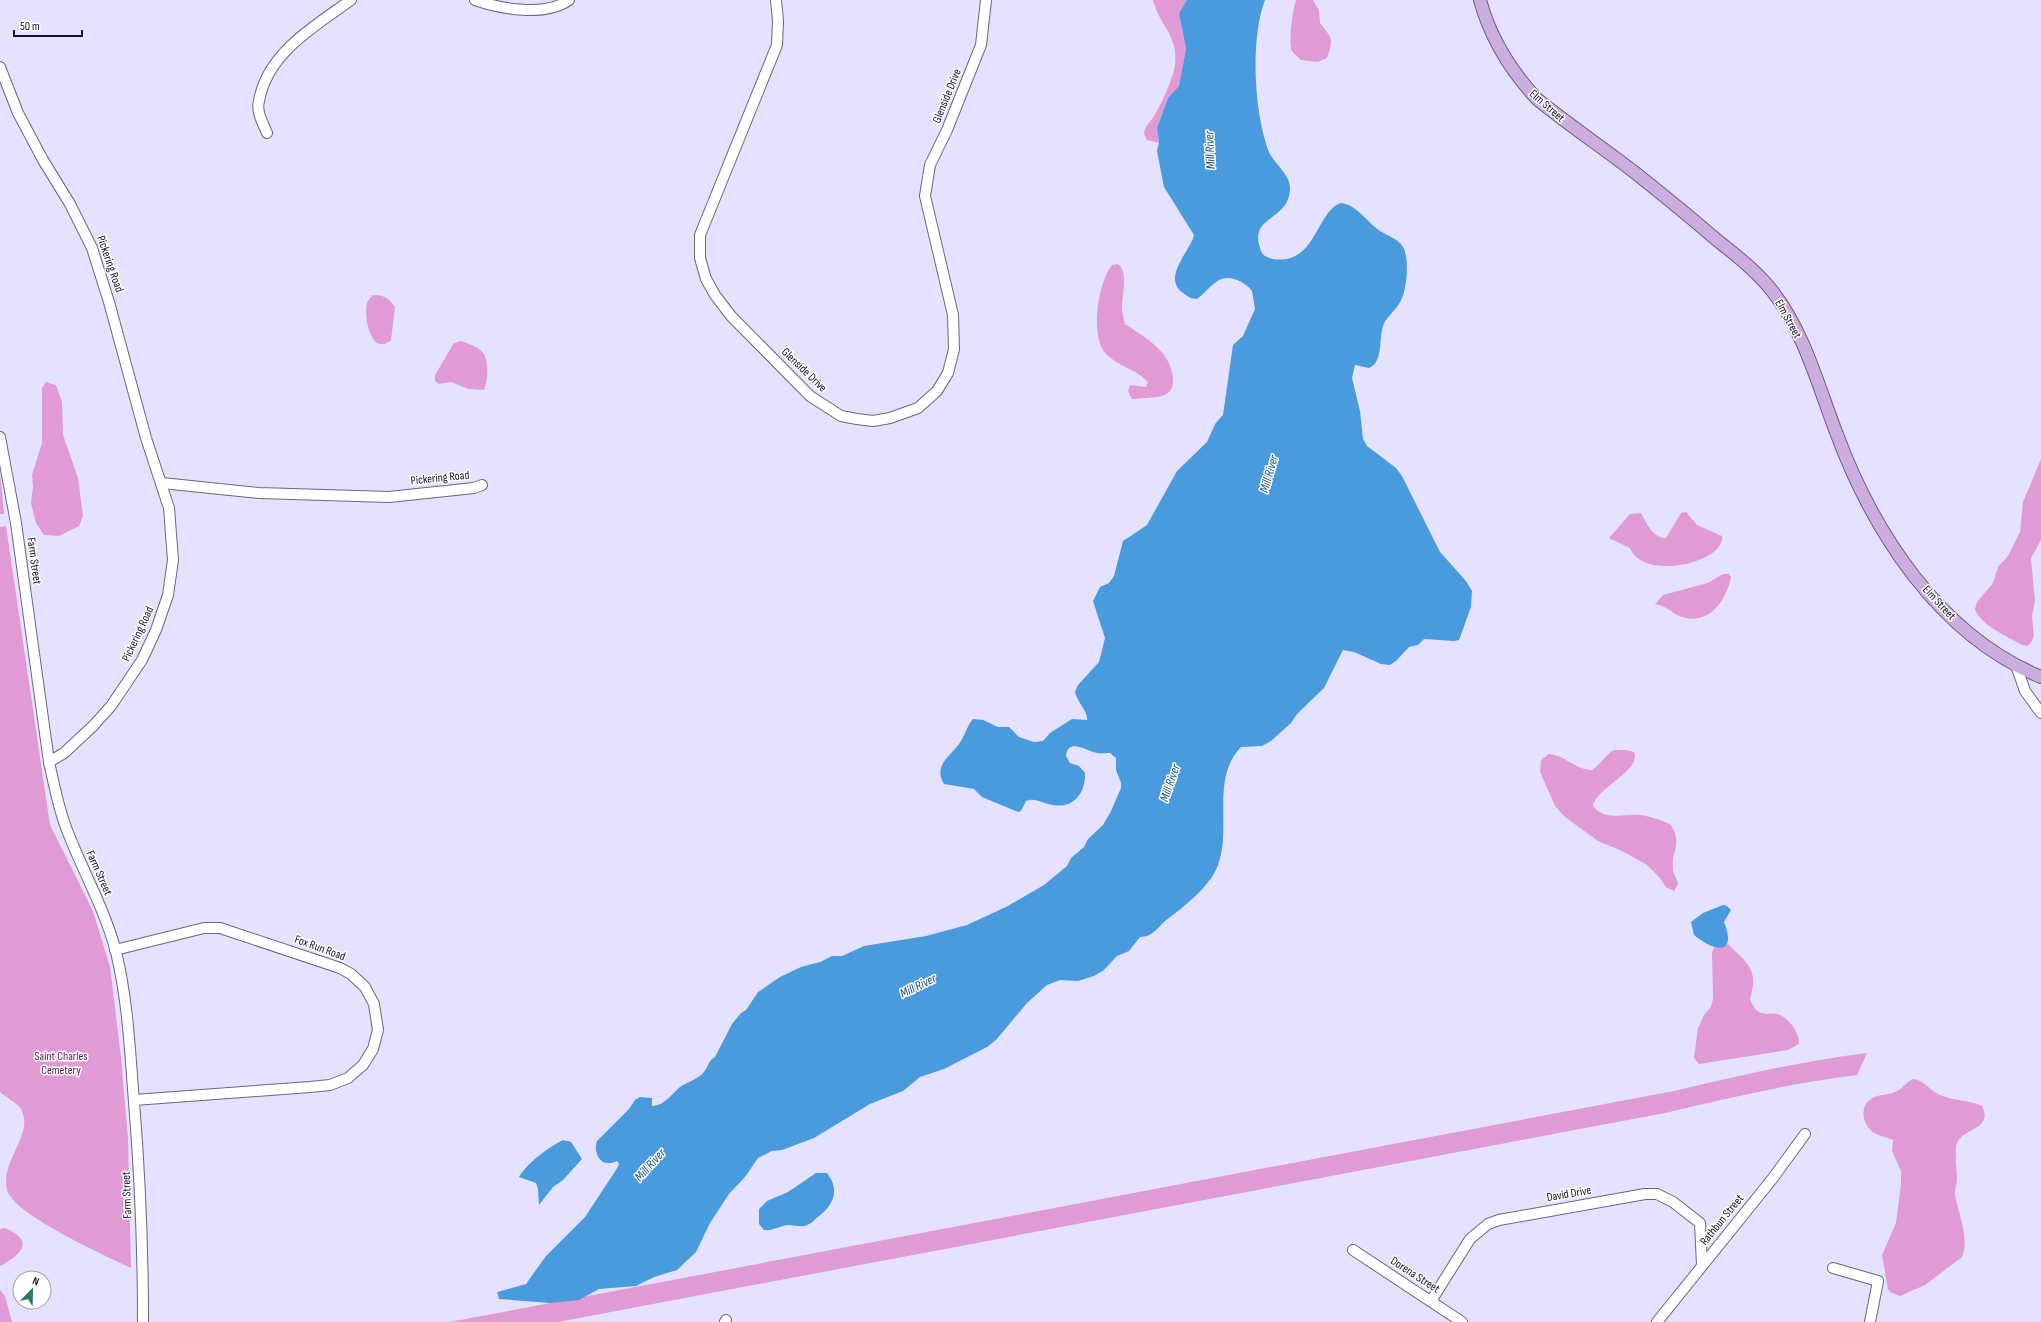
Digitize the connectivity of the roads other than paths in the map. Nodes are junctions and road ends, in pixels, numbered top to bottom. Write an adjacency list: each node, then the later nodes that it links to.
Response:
1 (351, 0): 8 (street)
2 (475, 0): 3 (street)
3 (569, 0)
4 (776, 0): 5 (street, Glenside Drive)
5 (986, 0)
6 (1480, 0): 12 (main road, Elm Street)
7 (0, 67): 10 (street, Pickering Road)
8 (267, 132)
9 (0, 437): 15 (street, Farm Street)
10 (162, 483): 11 (street, Pickering Road); 15 (street, Pickering Road)
11 (482, 485)
12 (2016, 665): 13 (main road, Elm Street); 14 (street)
13 (2041, 677)
14 (2041, 713)
15 (49, 762): 16 (street, Farm Street)
16 (115, 950): 17 (street, Farm Street); 17 (street, Fox Run Road)
17 (134, 1100): 24 (street, Farm Street)
18 (1805, 1134): 20 (street, Rathbun Street)
19 (1353, 1250): 22 (street, Dorena Street)
20 (1702, 1265): 22 (street, David Drive); 25 (street, Rathbun Street)
21 (1833, 1268): 26 (street)
22 (1431, 1301): 23 (street, Dorena Street)
23 (1458, 1321)
24 (143, 1322)
25 (1657, 1322)
26 (1870, 1322)

